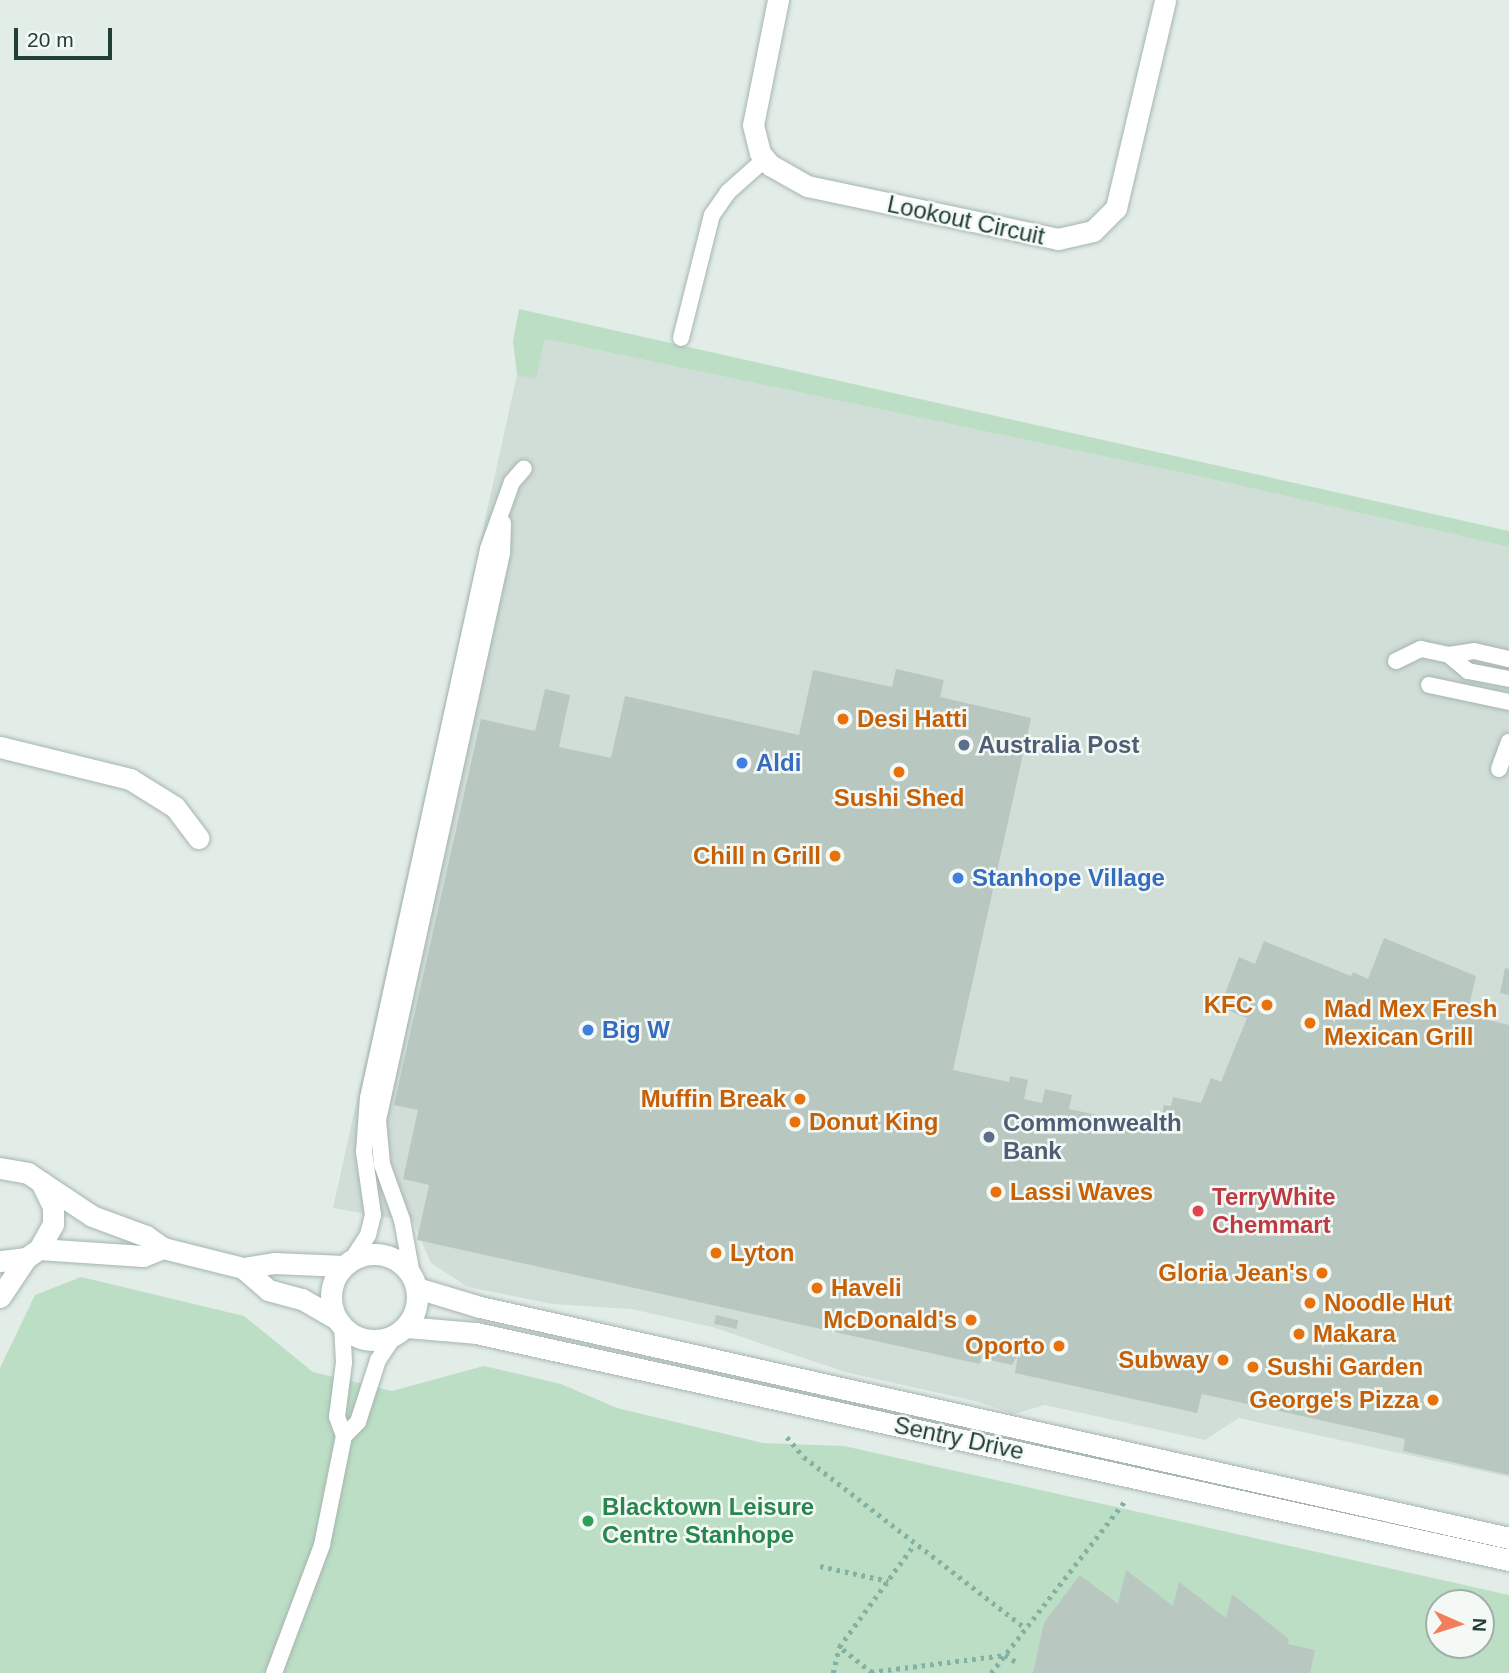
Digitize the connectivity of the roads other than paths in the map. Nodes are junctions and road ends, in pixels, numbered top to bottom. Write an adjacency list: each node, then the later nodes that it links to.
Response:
1 (778, 0): 3 (street)
2 (1165, 0): 3 (street, Lookout Circuit)
3 (765, 159): 4 (lane)
4 (681, 338)
5 (524, 468): 6 (lane)
6 (503, 514): 22 (lane); 24 (lane)
7 (1449, 655): 8 (lane); 9 (lane); 10 (lane)
8 (1509, 659)
9 (1396, 661)
10 (1509, 679)
11 (1429, 685): 12 (lane)
12 (1509, 702)
13 (1509, 742): 15 (lane)
14 (0, 747): 16 (street)
15 (1499, 769)
16 (198, 838)
17 (0, 1168): 18 (street)
18 (41, 1182): 19 (street); 20 (street)
19 (163, 1248): 20 (street); 23 (street)
20 (32, 1254): 21 (street); 25 (street)
21 (0, 1261)
22 (348, 1262): 23 (street); 24 (street); 26 (street)
23 (243, 1268): 26 (street)
24 (414, 1282): 27 (street); 29 (street, Sentry Drive)
25 (0, 1297)
26 (339, 1323): 27 (street); 28 (lane)
27 (400, 1332): 28 (lane); 30 (street, Sentry Drive)
28 (344, 1437): 31 (lane)
29 (1509, 1538)
30 (1509, 1560)
31 (274, 1673)

